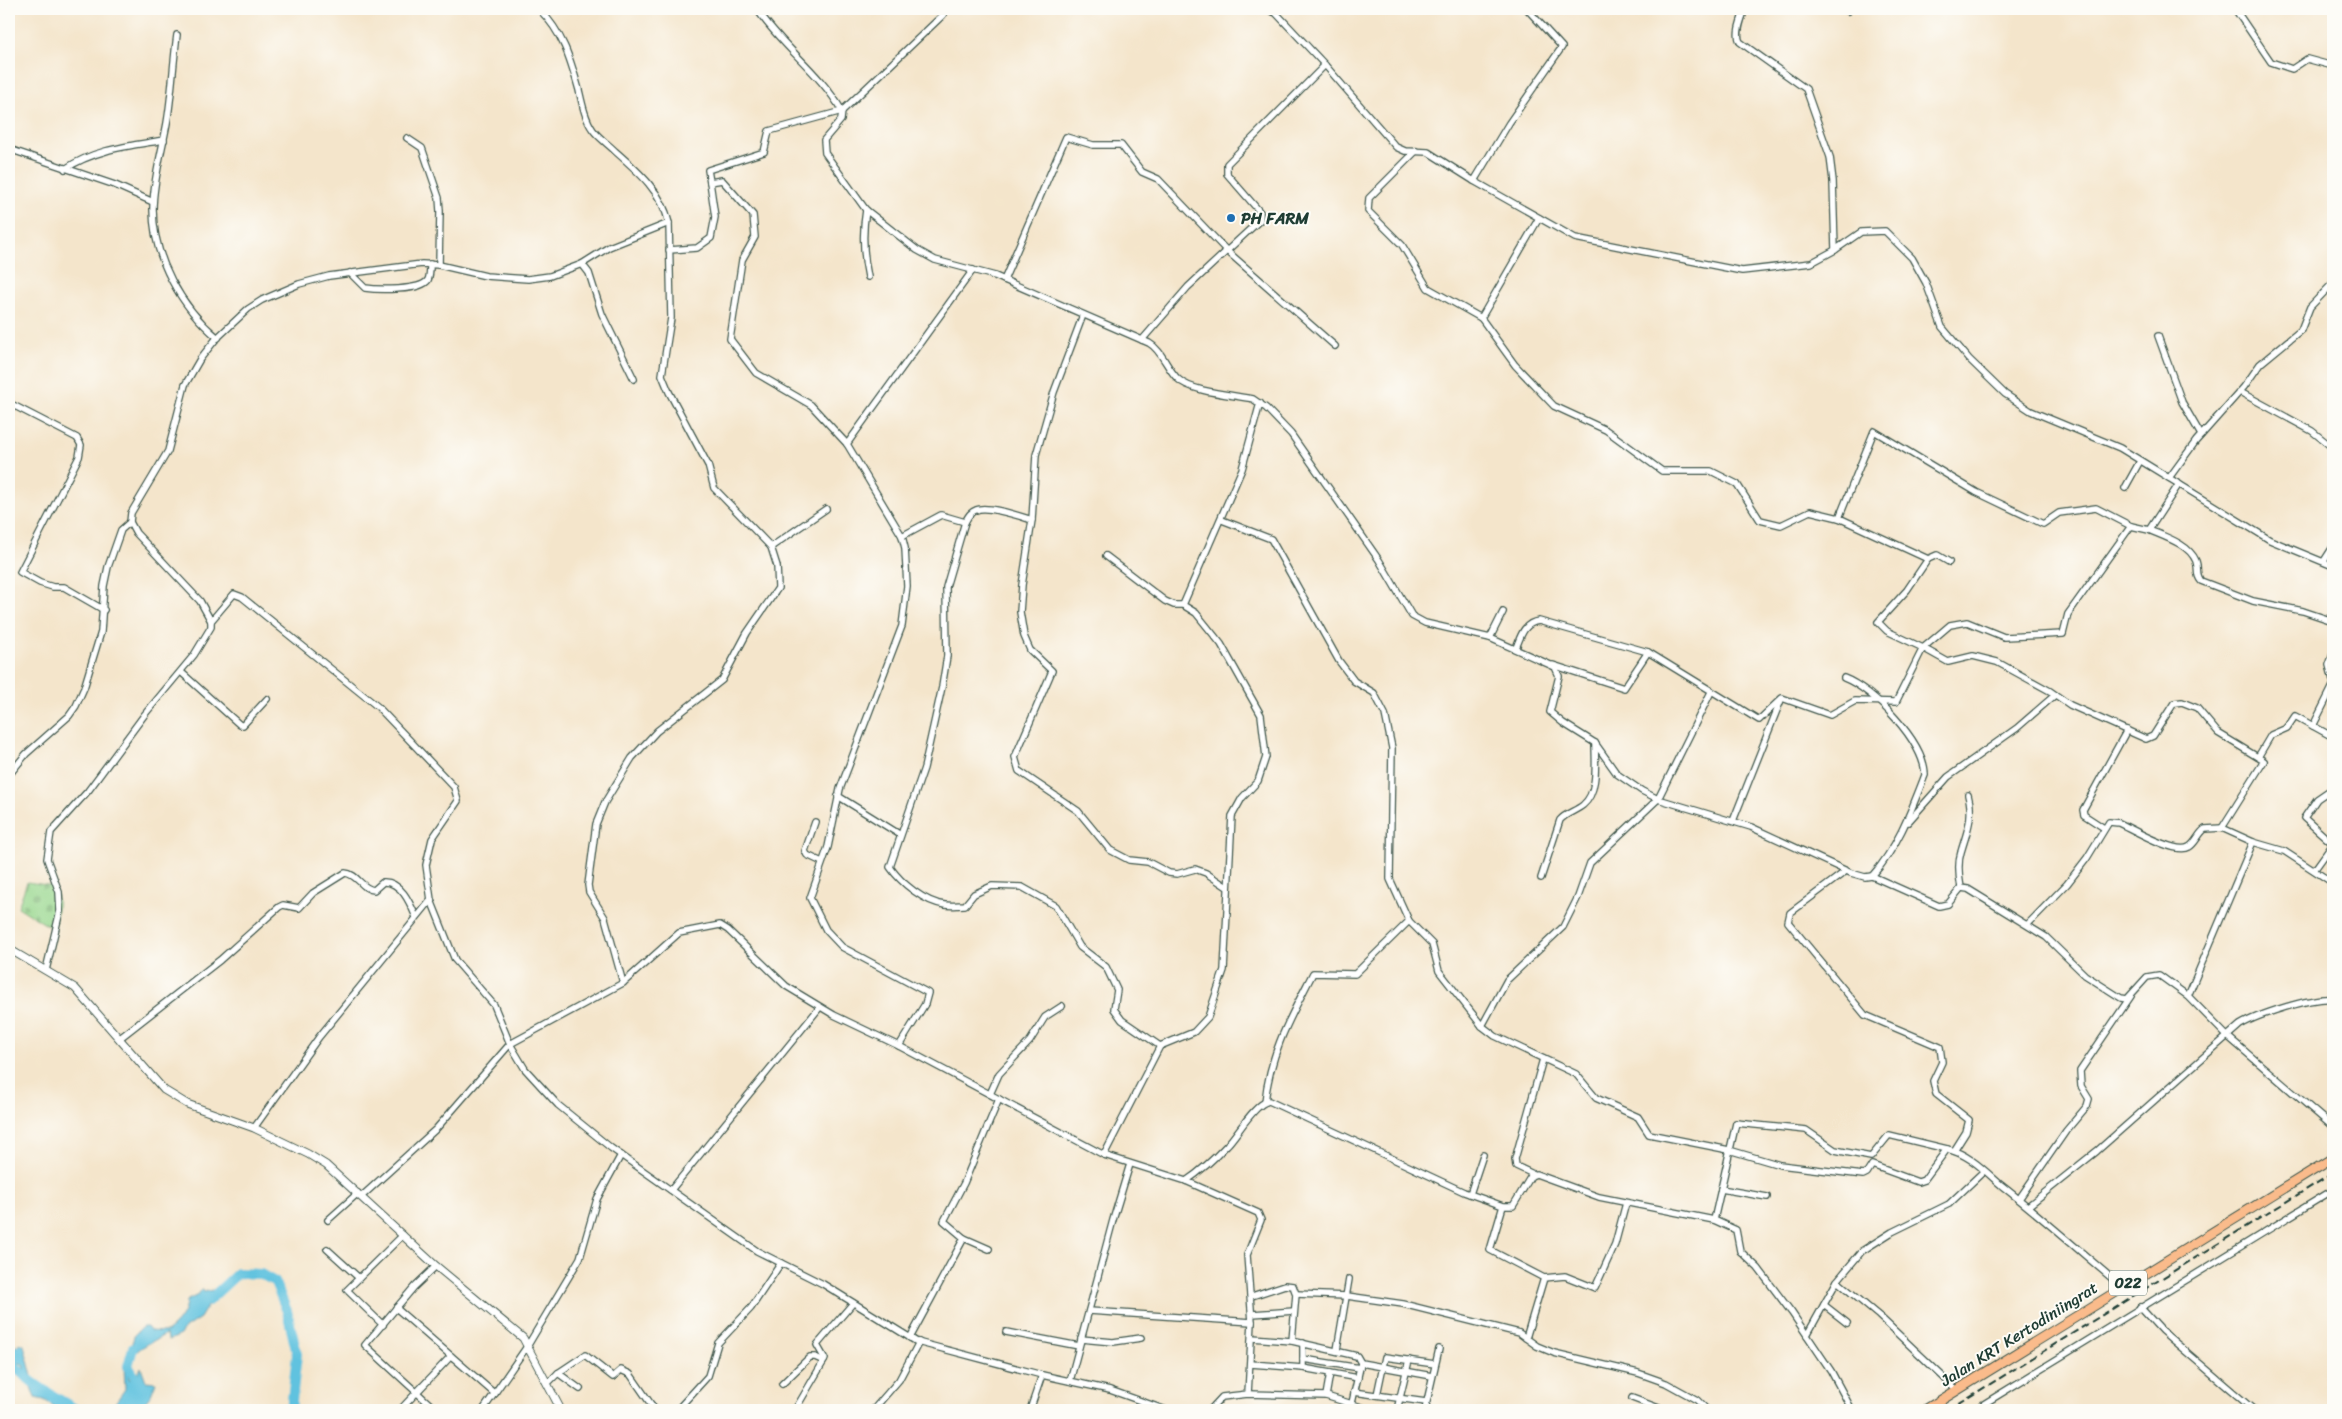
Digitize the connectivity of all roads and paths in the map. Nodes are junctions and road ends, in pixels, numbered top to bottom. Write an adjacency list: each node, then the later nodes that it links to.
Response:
1 (539, 9): 22 (street)
2 (757, 9): 11 (street)
3 (946, 9): 11 (street)
4 (1267, 9): 9 (street)
5 (1527, 9): 17 (street)
6 (1745, 9): 24 (street)
7 (2234, 9): 10 (street)
8 (177, 35): 13 (street)
9 (1325, 65): 15 (street); 25 (street)
10 (2333, 66)
11 (842, 111): 18 (street); 20 (street)
12 (407, 138): 28 (street)
13 (164, 140): 16 (street); 19 (street)
14 (9, 149): 16 (street)
15 (1416, 151): 17 (street); 35 (street)
16 (65, 169): 19 (street)
17 (1474, 181): 21 (street)
18 (710, 182): 23 (street); 45 (street)
19 (153, 202): 37 (street)
20 (866, 210): 29 (street); 31 (street)
21 (1539, 218): 24 (street); 35 (street)
22 (669, 224): 23 (street); 27 (street)
23 (669, 250): 60 (street)
24 (1835, 250): 47 (street)
25 (1227, 251): 32 (street); 38 (street); 39 (street)
26 (430, 264): 28 (street); 30 (street); 30 (street)
27 (582, 264): 28 (street); 40 (street)
28 (439, 265)
29 (973, 270): 32 (street); 45 (street)
30 (350, 273): 37 (street)
31 (868, 277)
32 (1004, 280): 34 (street)
33 (2333, 283): 41 (street)
34 (1083, 315): 38 (street); 53 (street)
35 (1481, 318): 52 (street)
36 (2158, 336): 44 (street)
37 (218, 338): 55 (street)
38 (1142, 340): 43 (street)
39 (1335, 346)
40 (634, 379)
41 (2240, 392): 44 (street); 46 (street)
42 (9, 403): 68 (street)
43 (1260, 403): 54 (street); 72 (street)
44 (2201, 435): 48 (street)
45 (847, 444): 59 (street)
46 (2333, 448)
47 (2140, 461): 48 (street); 50 (street)
48 (2169, 478): 49 (street)
49 (2179, 484): 58 (street); 64 (street)
50 (2125, 488)
51 (826, 509): 60 (street)
52 (1839, 518): 57 (street); 63 (street)
53 (1032, 520): 56 (street); 110 (street)
54 (1222, 520): 67 (street); 114 (street)
55 (130, 522): 68 (street); 70 (street)
56 (965, 522): 59 (street); 102 (street)
57 (2130, 526): 58 (street); 74 (street)
58 (2150, 530): 71 (street)
59 (902, 536): 95 (street)
60 (770, 546): 118 (street)
61 (2333, 547): 64 (street)
62 (1106, 556): 67 (street)
63 (1928, 558): 65 (street); 74 (street)
64 (2324, 561): 66 (street)
65 (1949, 562)
66 (2333, 566)
67 (1183, 605): 110 (street)
68 (104, 610): 92 (street)
69 (1503, 612): 72 (street)
70 (211, 621): 78 (street); 112 (street)
71 (2333, 621)
72 (1490, 638): 73 (street)
73 (1516, 648): 75 (street); 77 (street)
74 (1922, 648): 83 (street); 86 (street)
75 (1648, 652): 77 (street); 82 (street)
76 (2333, 654): 80 (street)
77 (1550, 664): 90 (street)
78 (180, 672): 85 (street); 117 (street)
79 (1844, 678): 86 (street)
80 (2333, 680)
81 (2333, 686): 87 (street)
82 (1711, 692): 84 (street); 96 (street)
83 (2056, 695): 88 (street); 99 (street)
84 (1782, 698): 86 (street); 97 (street)
85 (268, 699)
86 (1878, 702): 99 (street)
87 (2313, 726): 89 (street); 91 (street)
88 (2127, 730): 91 (street); 100 (street)
89 (2333, 737)
90 (1594, 743): 96 (street); 108 (street)
91 (2258, 757): 101 (street)
92 (9, 775)
93 (2333, 788): 105 (street)
94 (1968, 795): 111 (street)
95 (838, 796): 102 (street); 104 (street)
96 (1658, 800): 97 (street); 124 (street)
97 (1733, 821): 106 (street)
98 (815, 822): 104 (street)
99 (1905, 826): 107 (street)
100 (2104, 828): 101 (street); 115 (street)
101 (2222, 828): 103 (street)
102 (900, 834): 129 (street)
103 (2253, 842): 105 (street); 120 (street)
104 (822, 862): 128 (street)
105 (2315, 870): 109 (street)
106 (1846, 871): 107 (street); 138 (street)
107 (1872, 876): 111 (street)
108 (1541, 878)
109 (2333, 883)
110 (1227, 887): 129 (street)
111 (1960, 888): 115 (street)
112 (431, 900): 113 (street); 127 (street)
113 (416, 917): 126 (street); 135 (street)
114 (1410, 921): 124 (street); 133 (street)
115 (2028, 924): 119 (street)
116 (9, 949): 117 (street)
117 (46, 970): 126 (street)
118 (623, 983): 123 (street); 127 (street)
119 (2131, 995): 120 (street); 153 (street)
120 (2188, 996): 125 (street)
121 (2333, 999): 125 (street)
122 (1062, 1006): 131 (street)
123 (820, 1007): 128 (street); 148 (street)
124 (1482, 1026): 130 (street)
125 (2226, 1035): 134 (street); 156 (street)
126 (120, 1038): 135 (street)
127 (510, 1044): 139 (street); 151 (street)
128 (899, 1046): 131 (street)
129 (1160, 1046): 140 (street)
130 (1543, 1059): 137 (street); 145 (street)
131 (990, 1094): 132 (street)
132 (999, 1099): 140 (street); 160 (street)
133 (1264, 1102): 146 (street); 150 (street)
134 (2333, 1127)
135 (254, 1128): 151 (street)
136 (1948, 1149): 137 (street); 137 (street); 138 (street)
137 (1729, 1150): 147 (street)
138 (1954, 1151): 144 (street)
139 (621, 1155): 148 (street); 193 (street)
140 (1104, 1155): 143 (street)
141 (1483, 1155): 150 (street)
142 (2333, 1158): 169 (main road, Jalan KRT Kertodiniingrat / 022)
143 (1130, 1164): 146 (street); 177 (street)
144 (1984, 1171): 153 (street); 168 (street)
145 (1533, 1174): 154 (street); 155 (street)
146 (1186, 1181): 171 (street)
147 (1721, 1189): 152 (street); 158 (street)
148 (671, 1190): 163 (street)
149 (2333, 1190): 175 (street)
150 (1470, 1194): 155 (street)
151 (359, 1195): 157 (street); 159 (street)
152 (1768, 1197)
153 (2019, 1199): 156 (street)
154 (1626, 1203): 158 (street); 166 (street)
155 (1503, 1206): 166 (street)
156 (2028, 1206): 169 (street)
157 (328, 1220)
158 (1714, 1220): 184 (street)
159 (402, 1235): 164 (street); 165 (street)
160 (964, 1238): 162 (street); 185 (street)
161 (327, 1249): 165 (street)
162 (989, 1249)
163 (781, 1263): 173 (street); 232 (street)
164 (436, 1266): 176 (street); 193 (street)
165 (359, 1278): 182 (street)
166 (1544, 1278): 188 (street)
167 (1350, 1279): 172 (street)
168 (1837, 1281): 174 (street); 216 (street)
169 (2122, 1287): 216 (main road, Jalan KRT Kertodiniingrat / 022)
170 (1296, 1294): 171 (street); 172 (street); 178 (street)
171 (1252, 1296): 179 (street)
172 (1347, 1296): 188 (street); 196 (street)
173 (853, 1303): 185 (street); 200 (street)
174 (1824, 1305): 181 (street); 184 (street)
175 (2140, 1307): 245 (street); 246 (street)
176 (396, 1308): 182 (street); 197 (street)
177 (1089, 1311): 180 (street); 189 (street)
178 (1294, 1312): 179 (street); 190 (street)
179 (1252, 1314): 180 (street)
180 (1252, 1322): 187 (street)
181 (1847, 1323)
182 (383, 1325): 218 (street)
183 (1006, 1332): 194 (street)
184 (1807, 1335): 243 (street)
185 (910, 1338): 191 (street)
186 (1141, 1338): 189 (street)
187 (1252, 1338): 190 (street); 201 (street)
188 (1526, 1338): 242 (street)
189 (1082, 1339): 194 (street)
190 (1292, 1341): 192 (street)
191 (919, 1342): 209 (street); 234 (street)
192 (1303, 1343): 196 (street); 198 (street)
193 (528, 1345): 213 (street); 219 (street)
194 (1079, 1346): 212 (street)
195 (1439, 1349): 202 (street)
196 (1337, 1350): 203 (street)
197 (451, 1356): 218 (street); 219 (street)
198 (1303, 1359): 203 (street); 205 (street)
199 (1410, 1360): 202 (street); 204 (street); 206 (street)
200 (824, 1361): 214 (street); 233 (street)
201 (1250, 1364): 205 (street); 220 (street)
202 (1435, 1364): 210 (street)
203 (1360, 1366): 204 (street); 211 (street)
204 (1382, 1367): 206 (street); 221 (street)
205 (1303, 1368): 208 (street)
206 (1406, 1371): 210 (street); 223 (street)
207 (558, 1373): 213 (street); 215 (street); 231 (street)
208 (1330, 1373): 211 (street); 222 (street)
209 (1042, 1375): 212 (street); 235 (street)
210 (1432, 1376): 225 (street)
211 (1358, 1378): 217 (street)
212 (1070, 1381): 236 (street)
213 (548, 1383): 230 (street)
214 (782, 1384)
215 (580, 1389)
216 (1957, 1390): 244 (main road, Jalan KRT Kertodiniingrat / 022)
217 (1354, 1392): 221 (street); 226 (street)
218 (415, 1393): 227 (street); 228 (street)
219 (495, 1394): 229 (street)
220 (1248, 1394): 222 (street); 237 (street)
221 (1377, 1395): 223 (street)
222 (1326, 1396): 226 (street)
223 (1400, 1398): 225 (street); 239 (street)
224 (1632, 1398): 241 (street)
225 (1426, 1402): 240 (street)
226 (1352, 1403): 238 (street)
227 (400, 1410)
228 (436, 1410)
229 (483, 1410)
230 (561, 1410)
231 (655, 1410)
232 (677, 1410)
233 (795, 1410)
234 (873, 1410)
235 (1030, 1410)
236 (1166, 1410)
237 (1210, 1410)
238 (1370, 1410)
239 (1397, 1410)
240 (1425, 1410)
241 (1664, 1410)
242 (1707, 1410)
243 (1852, 1410)
244 (1925, 1410)
245 (1974, 1410)
246 (2254, 1410)

